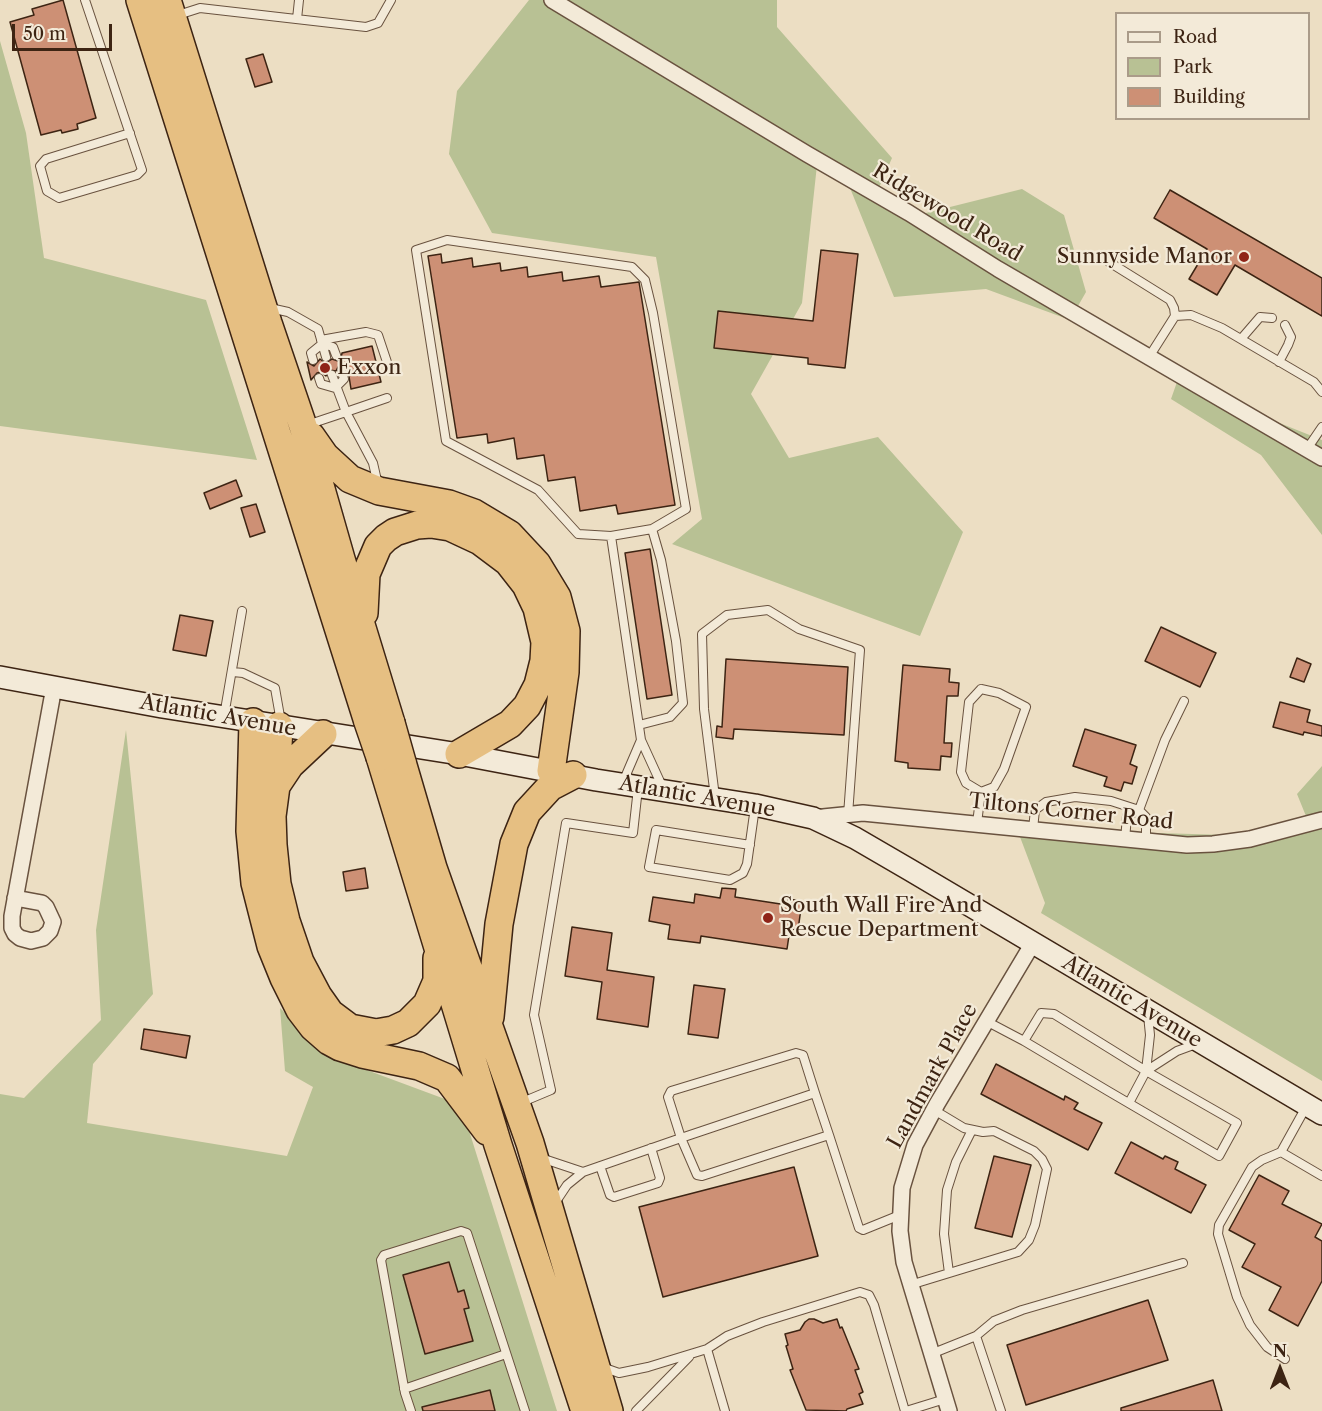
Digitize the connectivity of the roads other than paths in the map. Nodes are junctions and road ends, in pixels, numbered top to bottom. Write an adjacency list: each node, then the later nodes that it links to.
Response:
1 (86, 0): 8 (lane)
2 (140, 0): 43 (highway)
3 (299, 0): 7 (lane)
4 (552, 0): 18 (street, Ridgewood Road)
5 (389, 1): 7 (lane)
6 (172, 5): 7 (lane); 10 (highway)
7 (297, 19)
8 (130, 133): 8 (lane)
9 (1109, 262): 11 (lane)
10 (263, 306): 15 (lane); 29 (highway)
11 (1175, 316): 14 (lane); 18 (lane)
12 (1272, 318): 14 (lane)
13 (1285, 325): 21 (lane)
14 (1241, 339): 21 (lane)
15 (322, 342): 16 (lane); 17 (lane); 19 (lane); 20 (lane)
16 (336, 355)
17 (326, 357)
18 (1149, 357): 31 (street, Ridgewood Road)
19 (313, 360)
20 (387, 362)
21 (1279, 362): 26 (lane)
22 (342, 372): 25 (lane)
23 (332, 375): 25 (lane)
24 (319, 378): 25 (lane)
25 (335, 388): 28 (lane)
26 (1322, 392)
27 (387, 398): 28 (lane)
28 (346, 412): 29 (lane); 33 (lane)
29 (303, 426): 33 (highway); 37 (highway)
30 (1322, 427): 31 (lane)
31 (1307, 449): 32 (street, Ridgewood Road)
32 (1322, 458)
33 (379, 491): 50 (highway)
34 (652, 529): 35 (lane); 35 (lane); 45 (lane)
35 (611, 536): 45 (lane)
36 (242, 611): 38 (lane)
37 (364, 632): 43 (highway); 48 (highway)
38 (233, 672): 42 (lane); 44 (lane)
39 (0, 677): 40 (main road, Atlantic Avenue)
40 (54, 687): 42 (main road, Atlantic Avenue); 66 (street)
41 (1184, 701): 57 (lane)
42 (224, 716): 44 (main road, Atlantic Avenue)
43 (380, 723): 49 (highway, bridge)
44 (271, 725): 46 (main road, Atlantic Avenue); 52 (highway); 83 (highway)
45 (639, 725): 47 (lane)
46 (323, 734): 48 (main road, Atlantic Avenue); 52 (highway)
47 (641, 740): 51 (lane); 53 (lane)
48 (459, 754): 50 (main road, Atlantic Avenue)
49 (391, 759): 68 (highway); 71 (highway)
50 (562, 773): 51 (main road, Atlantic Avenue); 71 (highway)
51 (630, 785): 53 (main road, Atlantic Avenue); 77 (lane)
52 (276, 786): 68 (highway)
53 (664, 791): 55 (main road, Atlantic Avenue)
54 (981, 792): 54 (lane); 61 (lane)
55 (715, 799): 56 (main road, Atlantic Avenue); 58 (lane)
56 (755, 806): 59 (main road, Atlantic Avenue); 65 (lane)
57 (1139, 810): 62 (lane); 63 (lane); 64 (lane)
58 (848, 815): 59 (street, Tiltons Corner Road); 61 (street, Tiltons Corner Road)
59 (813, 818): 67 (main road, Atlantic Avenue)
60 (1322, 820): 64 (street, Tiltons Corner Road)
61 (977, 823): 62 (street, Tiltons Corner Road)
62 (1033, 829): 63 (street, Tiltons Corner Road)
63 (1125, 840): 64 (street, Tiltons Corner Road)
64 (1146, 842)
65 (750, 845): 65 (lane)
66 (15, 898)
67 (1033, 943): 69 (main road, Atlantic Avenue); 70 (street, Landmark Place)
68 (437, 945): 83 (highway)
69 (1147, 1011): 73 (main road, Atlantic Avenue); 74 (lane)
70 (987, 1021): 72 (lane); 78 (street, Landmark Place)
71 (489, 1028): 77 (highway)
72 (1024, 1041): 74 (lane); 76 (lane)
73 (1201, 1042): 74 (lane); 79 (main road, Atlantic Avenue)
74 (1146, 1071): 76 (lane); 76 (lane)
75 (815, 1093): 81 (lane); 82 (lane); 82 (lane)
76 (1129, 1102)
77 (516, 1105): 86 (highway)
78 (934, 1110): 80 (lane); 91 (street, Landmark Place)
79 (1314, 1110): 85 (lane)
80 (972, 1130): 93 (lane); 93 (lane)
81 (829, 1134): 82 (lane); 91 (lane)
82 (681, 1138): 84 (lane)
83 (498, 1145): 106 (highway)
84 (651, 1148): 87 (lane); 87 (lane)
85 (1281, 1152): 89 (lane); 100 (lane)
86 (533, 1155): 88 (lane); 90 (highway)
87 (600, 1166): 88 (lane)
88 (583, 1172): 90 (lane)
89 (1322, 1176)
90 (549, 1211): 101 (highway)
91 (900, 1215): 94 (street, Landmark Place)
92 (1183, 1263): 95 (lane)
93 (949, 1273): 94 (lane)
94 (910, 1285): 98 (street, Landmark Place)
95 (976, 1336): 98 (lane); 111 (lane)
96 (707, 1349): 99 (lane); 109 (lane); 110 (lane)
97 (506, 1354): 102 (lane); 102 (lane); 105 (lane)
98 (931, 1354): 103 (street, Landmark Place)
99 (692, 1355): 101 (lane); 108 (lane)
100 (1285, 1359)
101 (594, 1364): 107 (highway)
102 (404, 1389): 104 (lane)
103 (947, 1405): 110 (lane)
104 (411, 1411)
105 (525, 1411)
106 (585, 1411)
107 (609, 1411)
108 (636, 1411)
109 (725, 1411)
110 (906, 1411)
111 (1001, 1411)

